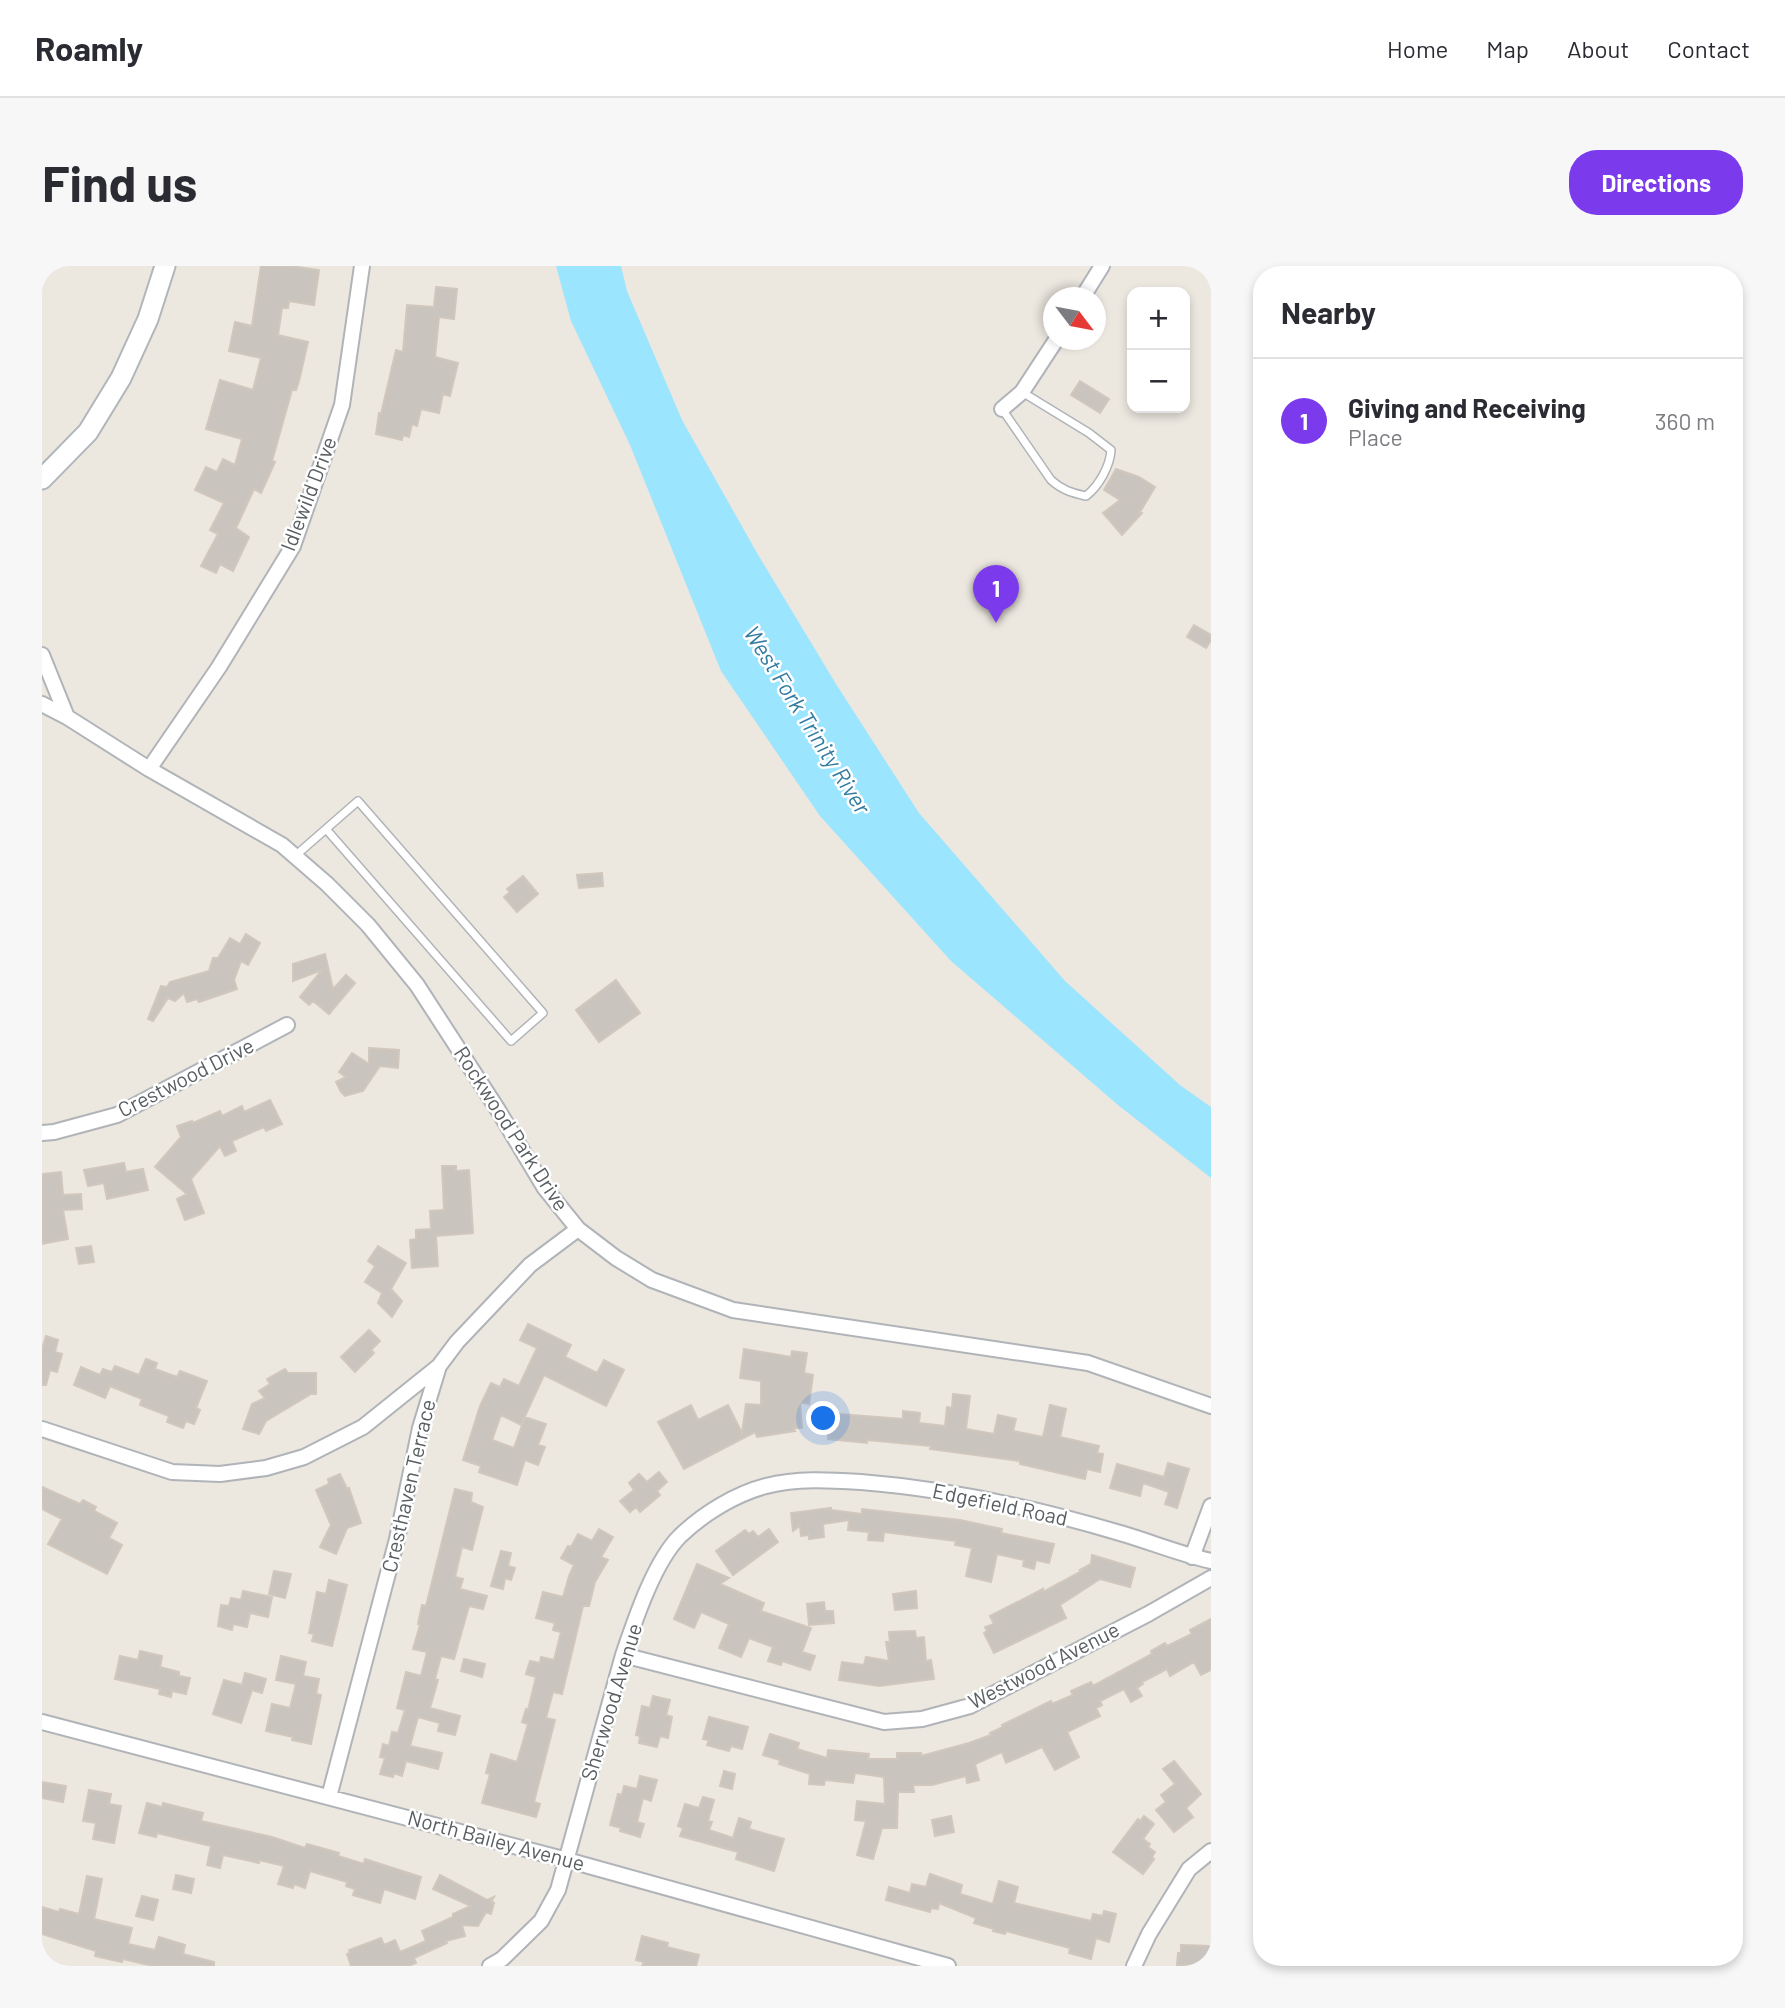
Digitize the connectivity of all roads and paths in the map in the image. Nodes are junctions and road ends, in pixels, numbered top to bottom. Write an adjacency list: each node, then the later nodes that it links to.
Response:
1 (165, 266): 8 (main road)
2 (362, 266): 12 (street, Idlewild Drive)
3 (1102, 266): 4 (street)
4 (1089, 287)
5 (1049, 350): 6 (street)
6 (1022, 392): 7 (street); 7 (lane)
7 (1003, 409)
8 (42, 479)
9 (42, 656): 11 (street)
10 (42, 704): 11 (street, Rockwood Park Drive)
11 (67, 717): 12 (street, Rockwood Park Drive)
12 (149, 769): 14 (street, Rockwood Park Drive)
13 (326, 829): 13 (lane); 14 (lane)
14 (295, 856): 17 (street, Rockwood Park Drive)
15 (287, 1025): 16 (street, Crestwood Drive)
16 (42, 1133)
17 (578, 1229): 18 (street, Cresthaven Terrace); 19 (street, Rockwood Park Drive)
18 (439, 1366): 20 (street); 28 (street, Cresthaven Terrace)
19 (1211, 1406)
20 (42, 1429)
21 (785, 1482): 23 (street, Edgefield Road); 26 (street, Sherwood Avenue)
22 (1211, 1506): 23 (street)
23 (1192, 1557): 24 (street, Edgefield Road)
24 (1211, 1561)
25 (1211, 1578): 26 (street, Westwood Avenue)
26 (623, 1655): 30 (street, Sherwood Avenue)
27 (42, 1722): 28 (street, North Bailey Avenue)
28 (329, 1797): 30 (street, North Bailey Avenue)
29 (1211, 1851): 33 (street)
30 (567, 1860): 31 (street, Sherwood Avenue); 32 (street, North Bailey Avenue)
31 (490, 1966)
32 (948, 1966)
33 (1134, 1966)

